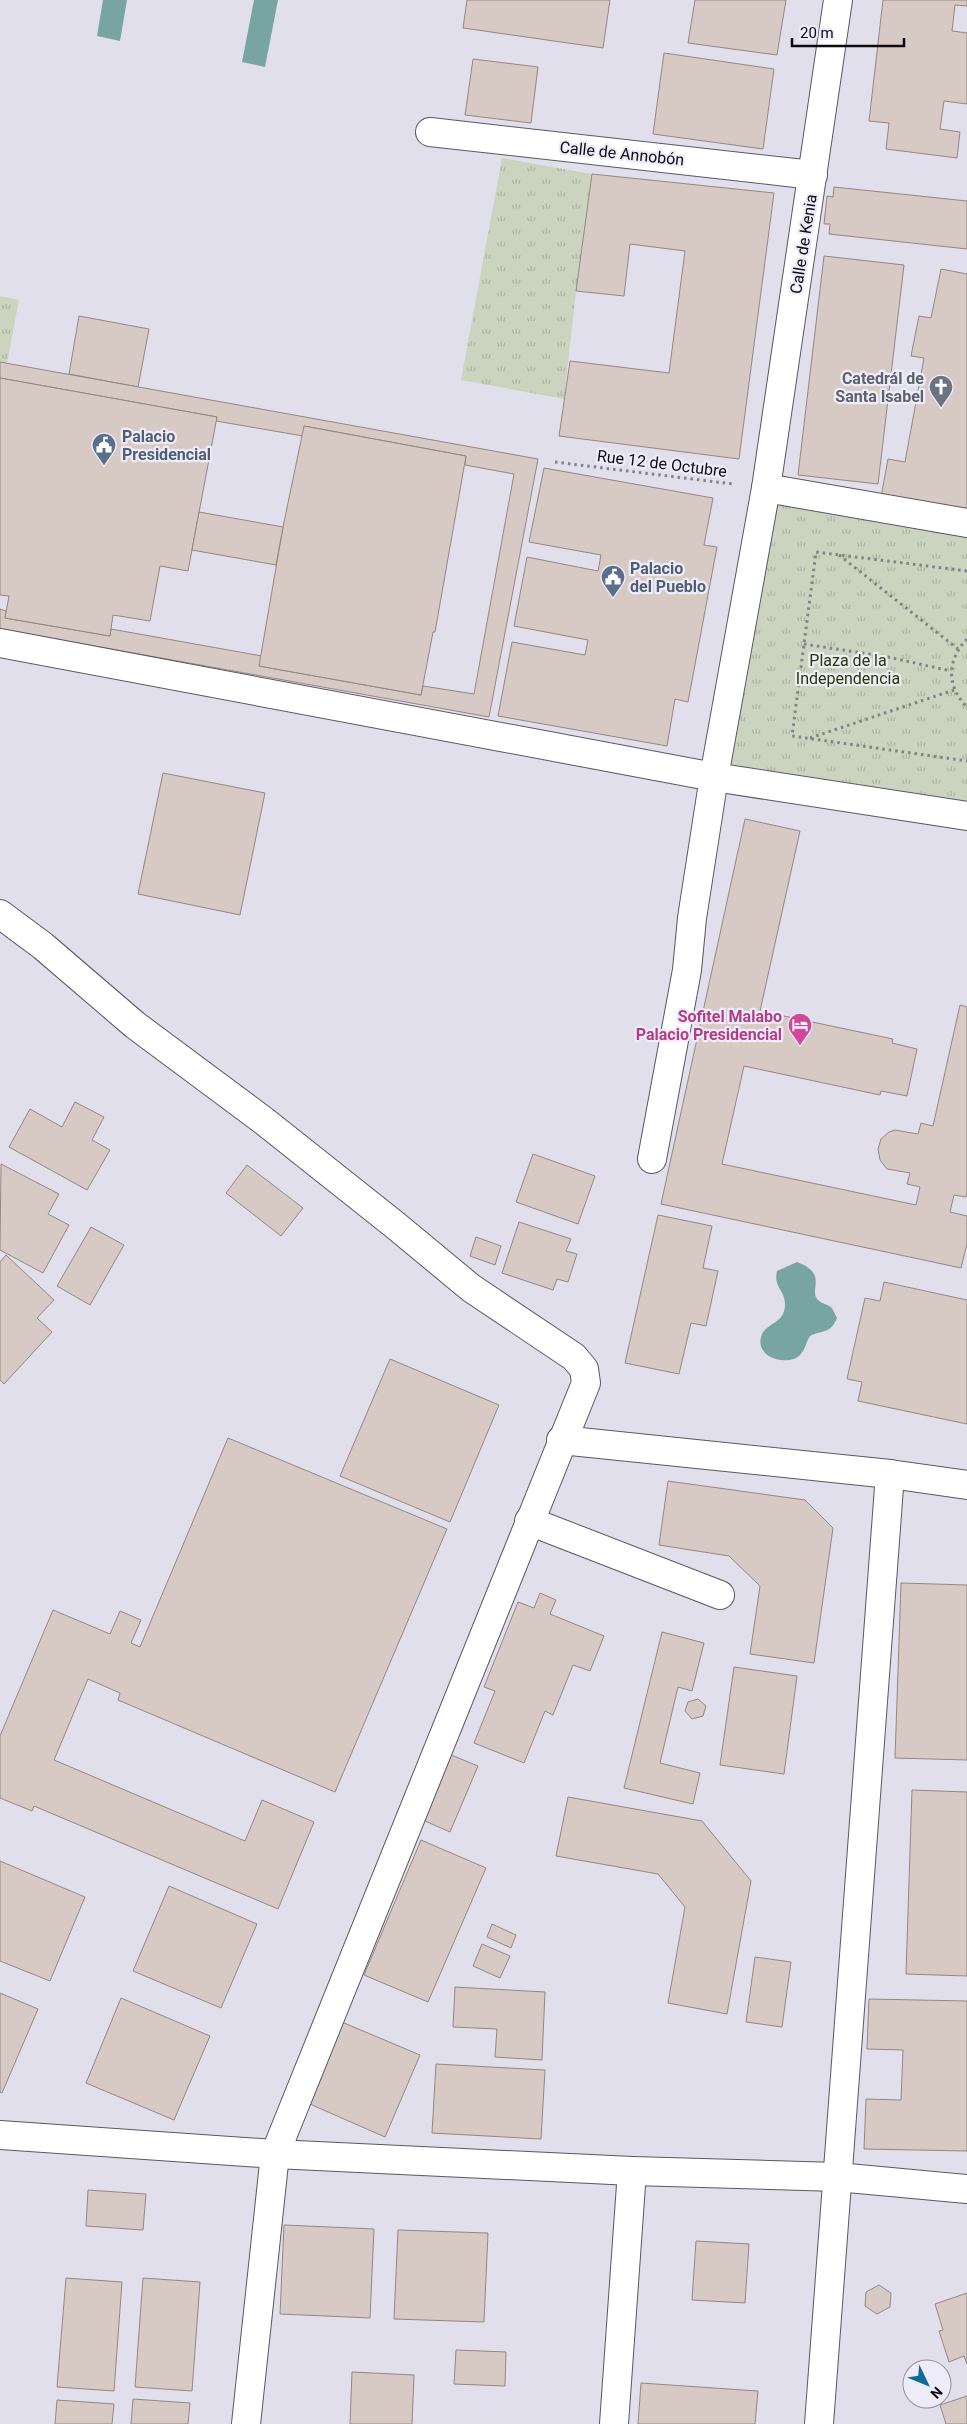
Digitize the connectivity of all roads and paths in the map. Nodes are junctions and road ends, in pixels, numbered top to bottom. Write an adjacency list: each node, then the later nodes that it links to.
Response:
1 (838, 0): 3 (street, Calle de Kenia)
2 (430, 132): 3 (street, Calle de Annobón)
3 (813, 175): 5 (street, Calle de Kenia)
4 (555, 462): 5 (path, Rue 12 de Octubre)
5 (766, 488): 6 (street); 18 (street)
6 (967, 523)
7 (839, 555): 8 (path); 11 (path); 12 (path)
8 (967, 571)
9 (967, 639): 12 (path)
10 (0, 643): 18 (street)
11 (804, 644): 13 (path); 16 (path)
12 (958, 649): 13 (path)
13 (951, 671): 14 (path)
14 (954, 690): 15 (path); 16 (path)
15 (967, 707)
16 (809, 738): 17 (path)
17 (967, 761)
18 (714, 777): 19 (street); 21 (street)
19 (967, 816)
20 (0, 914): 22 (street)
21 (652, 1159)
22 (561, 1440): 23 (street); 25 (street)
23 (890, 1474): 24 (street); 30 (street)
24 (967, 1485)
25 (529, 1521): 26 (street); 28 (street)
26 (720, 1595)
27 (0, 2135): 28 (street)
28 (275, 2154): 29 (street); 32 (street)
29 (632, 2171): 30 (street); 33 (street)
30 (837, 2177): 31 (street); 34 (street)
31 (967, 2188)
32 (246, 2424)
33 (614, 2424)
34 (819, 2424)

